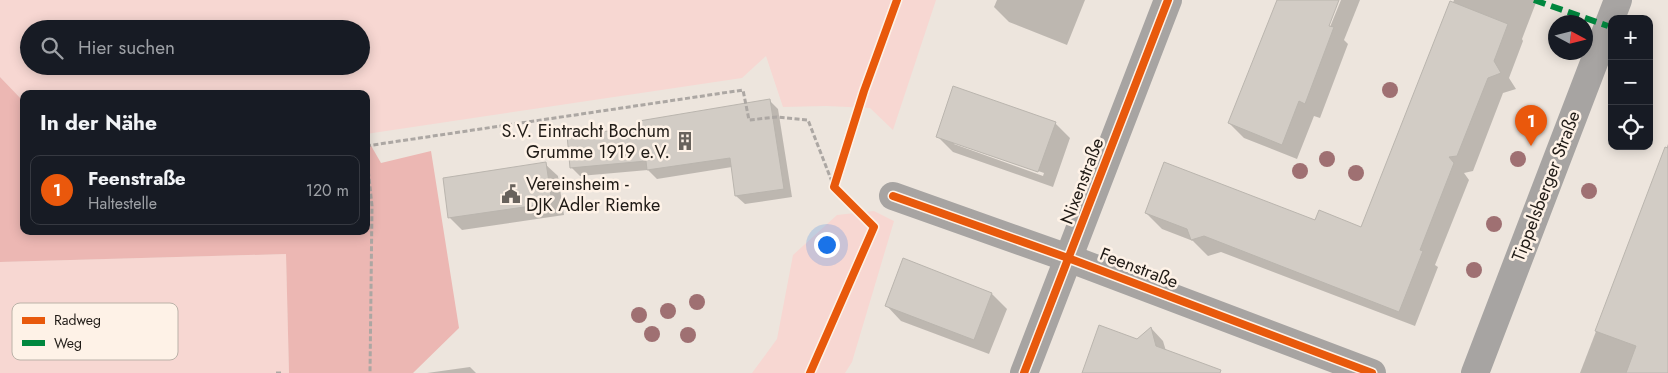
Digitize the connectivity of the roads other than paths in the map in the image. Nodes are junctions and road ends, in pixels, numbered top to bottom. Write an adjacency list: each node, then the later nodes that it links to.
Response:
1 (1168, 0): 4 (street, Nixenstraße)
2 (1618, 0): 7 (street, Tippelsberger Straße)
3 (893, 196): 4 (street, Feenstraße)
4 (1068, 258): 5 (street, Nixenstraße); 6 (street, Feenstraße)
5 (1024, 373)
6 (1372, 373)
7 (1475, 373)

